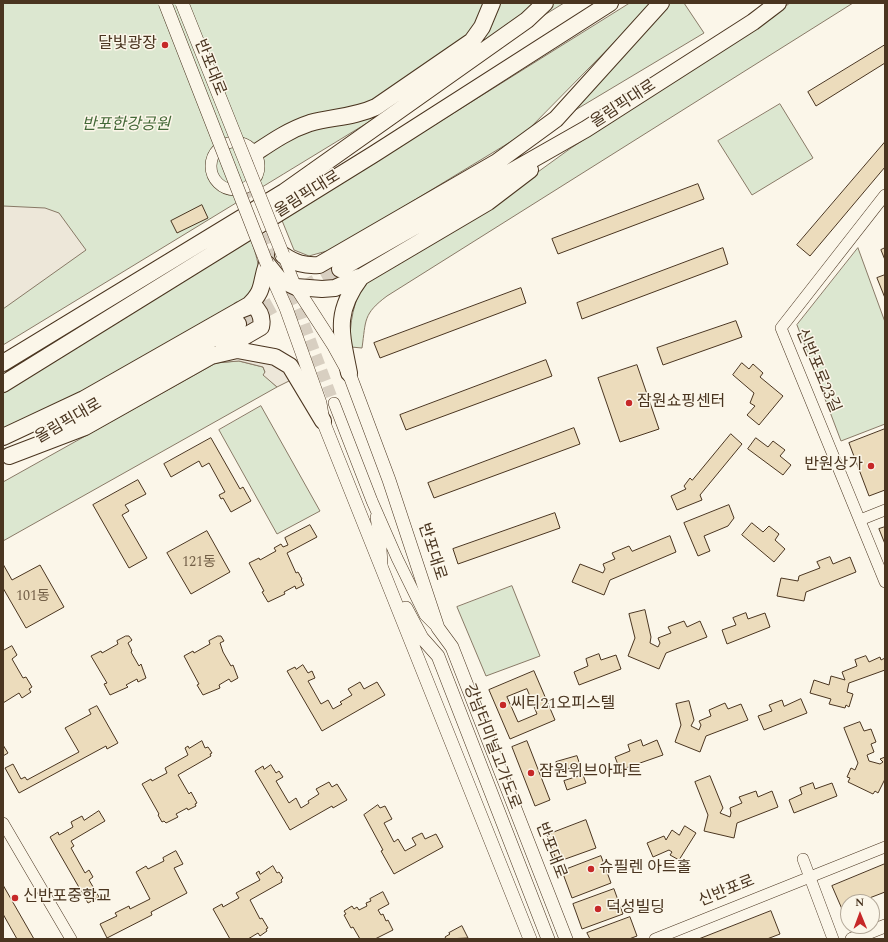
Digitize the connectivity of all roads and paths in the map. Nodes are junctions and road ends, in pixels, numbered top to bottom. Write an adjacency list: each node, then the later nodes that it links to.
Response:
1 (165, 3): 13 (main road, 반포대로, bridge)
2 (182, 3): 12 (main road, 반포대로, bridge)
3 (492, 3): 9 (highway)
4 (545, 3): 10 (highway)
5 (610, 3): 14 (highway, 올림픽대로)
6 (662, 3): 15 (highway)
7 (778, 3): 8 (highway, 올림픽대로)
8 (572, 136): 15 (highway, 올림픽대로); 16 (highway)
9 (255, 153): 9 (street)
10 (284, 192): 14 (highway); 22 (highway)
11 (885, 195): 31 (street, 신반포로23길)
12 (283, 255): 15 (highway); 18 (street, 반포대로)
13 (267, 264): 18 (highway); 20 (highway); 26 (main road, 반포대로)
14 (194, 265): 19 (highway, 올림픽대로)
15 (333, 265): 17 (highway)
16 (361, 277): 17 (highway); 23 (highway)
17 (343, 285): 18 (highway)
18 (296, 287): 23 (main road, 반포대로)
19 (130, 304): 22 (highway); 24 (highway, 올림픽대로)
20 (238, 318): 21 (highway); 27 (highway); 28 (highway, 올림픽대로)
21 (211, 356): 26 (highway); 28 (highway)
22 (3, 364)
23 (349, 373): 35 (main road, 반포대로)
24 (3, 384)
25 (334, 403): 29 (street)
26 (323, 421): 32 (main road, 반포대로)
27 (3, 437)
28 (6, 458)
29 (372, 501): 32 (street); 35 (street)
30 (885, 510): 31 (street)
31 (860, 520): 33 (street, 신반포로23길)
32 (382, 566): 34 (main road, 반포대로)
33 (885, 582)
34 (392, 592): 36 (main road); 43 (main road, 반포대로)
35 (438, 628): 36 (main road); 45 (main road, 반포대로)
36 (438, 656): 44 (main road, 강남터미널고가도로)
37 (3, 824): 42 (street)
38 (885, 847): 40 (street, 신반포로)
39 (803, 859): 40 (street)
40 (810, 876): 46 (street, 신반포로); 47 (street)
41 (885, 926): 48 (main road)
42 (71, 939)
43 (530, 939)
44 (548, 939)
45 (566, 939)
46 (656, 939)
47 (833, 939)
48 (852, 939)

